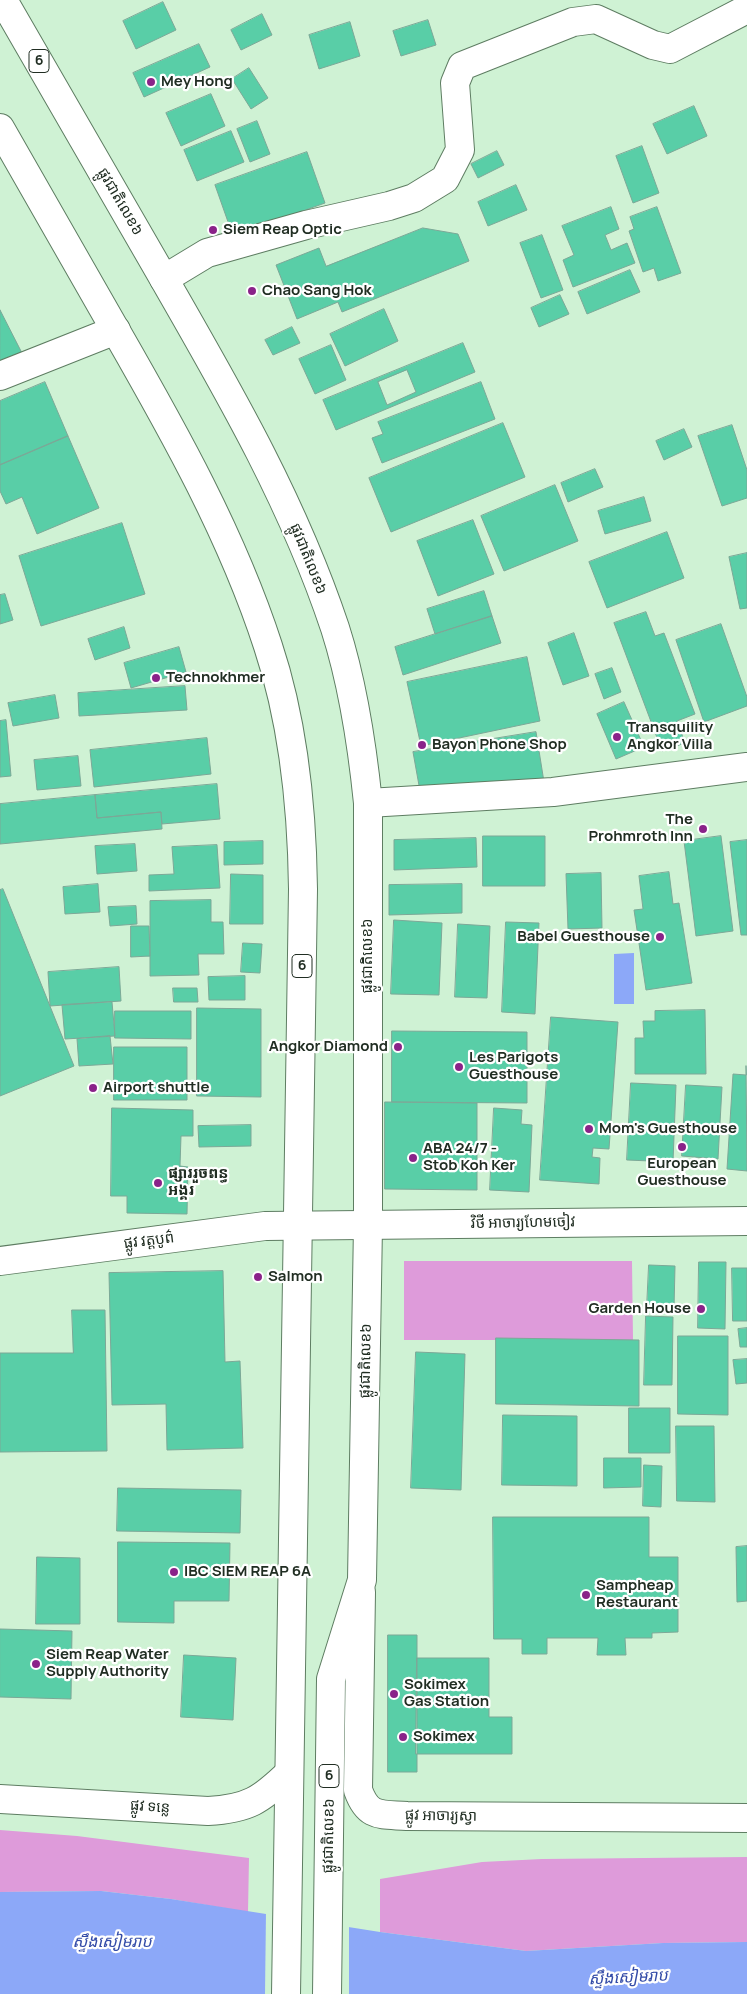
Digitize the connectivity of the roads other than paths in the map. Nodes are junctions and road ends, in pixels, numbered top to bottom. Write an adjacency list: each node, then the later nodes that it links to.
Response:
1 (3, 0): 4 (main road, ផ្លូវជាតិលេខ៦ / 6)
2 (747, 9): 4 (main road)
3 (0, 128): 5 (main road, 6)
4 (164, 279): 8 (main road, ផ្លូវជាតិលេខ៦ / 6)
5 (116, 330): 6 (main road); 10 (main road, 6)
6 (0, 376)
7 (747, 767): 8 (main road)
8 (368, 803): 11 (main road, ផ្លូវជាតិលេខ៦ / 6)
9 (747, 1221): 11 (main road, វិថី អាចារ្យហែមចៀវ)
10 (298, 1225): 11 (main road, វិថី អាចារ្យហែមចៀវ); 12 (main road, ផ្លូវ វត្តបូព៌); 14 (main road, 6)
11 (368, 1226): 13 (main road, ផ្លូវជាតិលេខ៦ / 6)
12 (0, 1261)
13 (362, 1580): 16 (main road, ផ្លូវ អាចារ្យស្វា); 18 (main road, ផ្លូវជាតិលេខ៦ / 6)
14 (289, 1773): 15 (main road, ផ្លូវ ទន្លេ); 17 (main road, 6)
15 (0, 1799)
16 (747, 1818)
17 (286, 1994)
18 (327, 1994)

